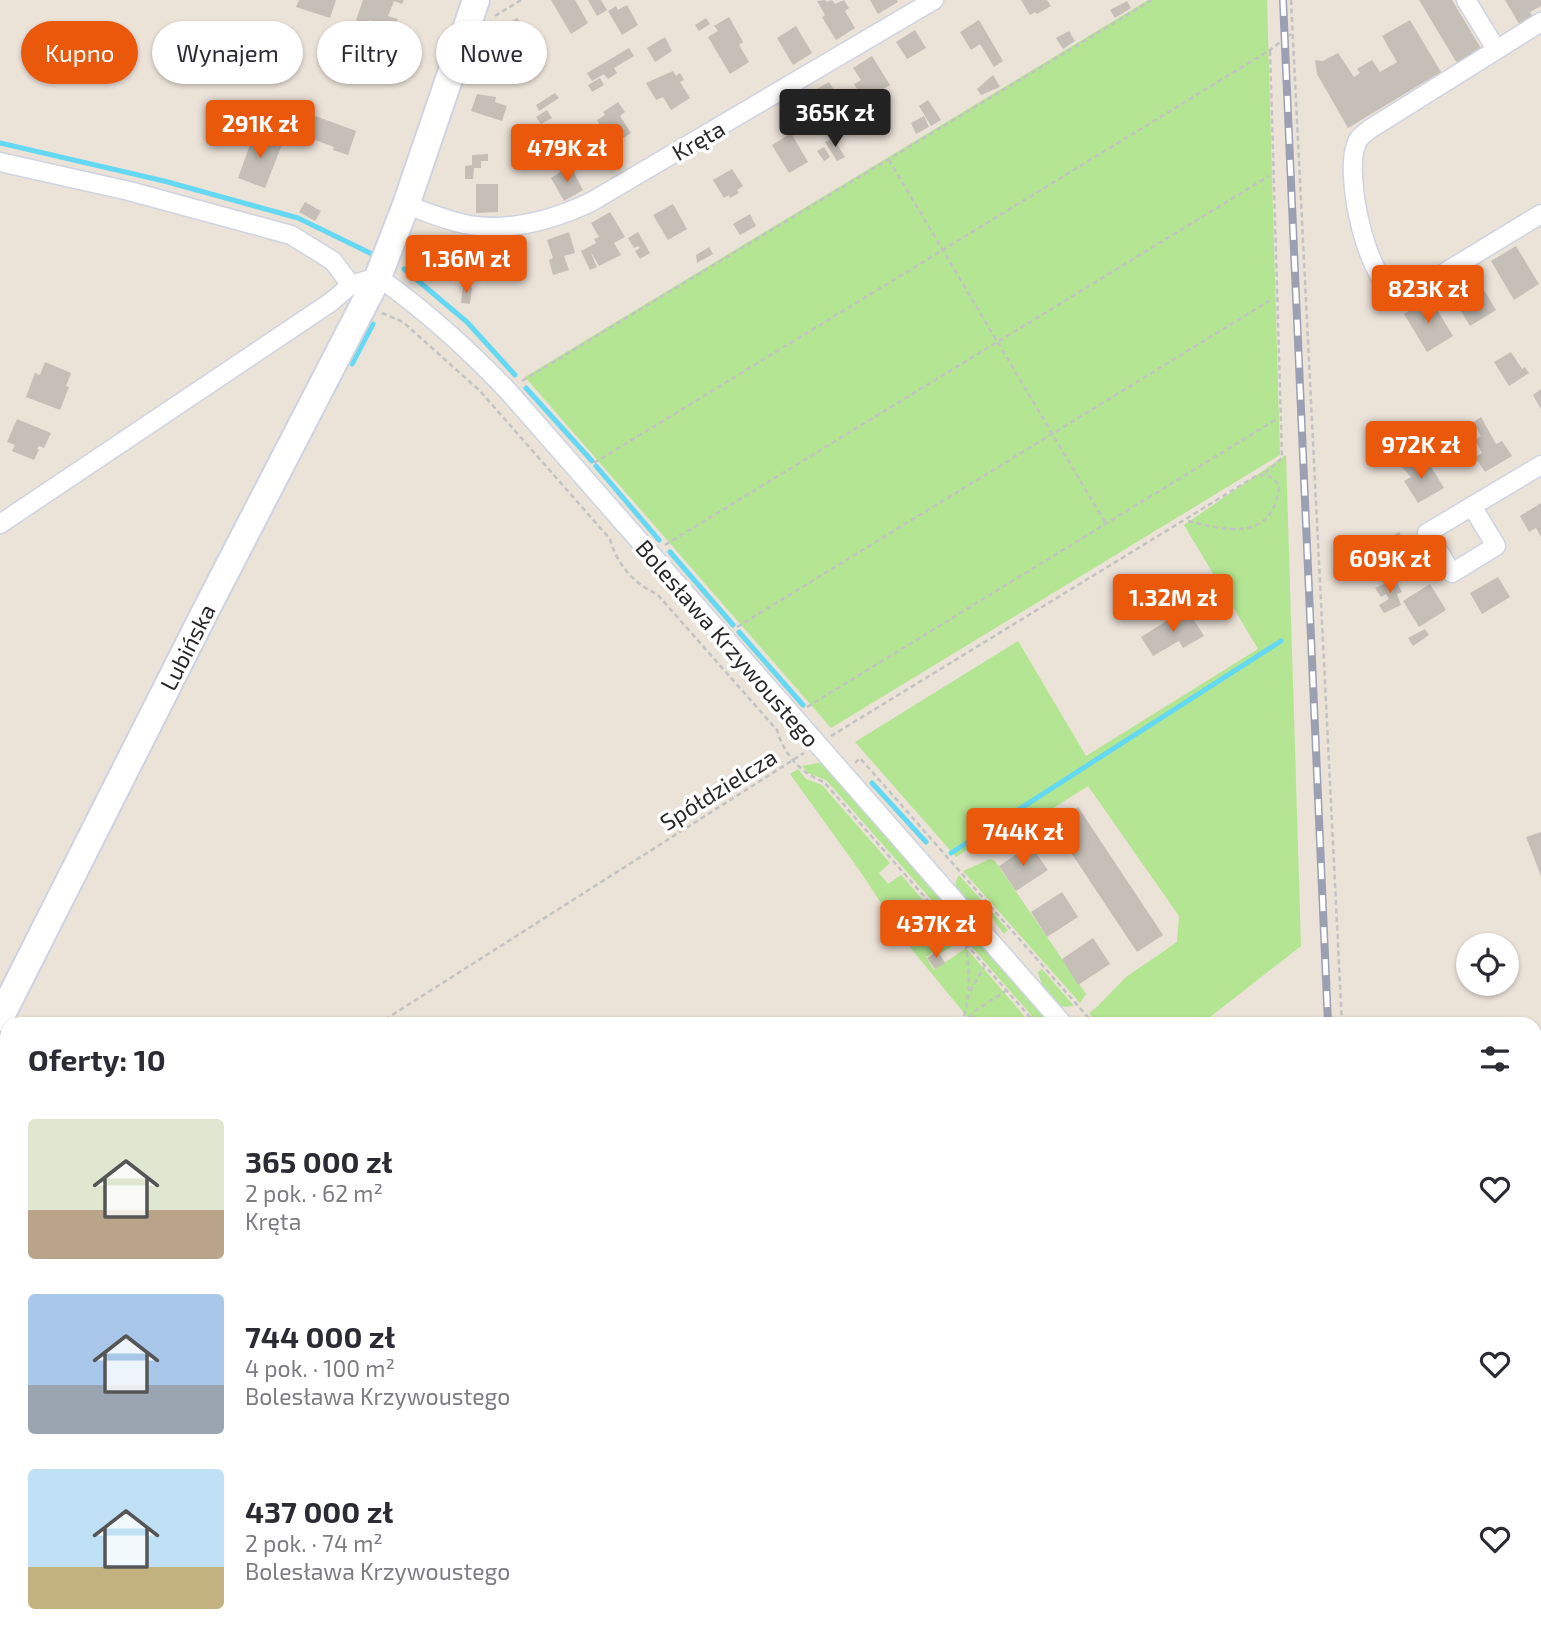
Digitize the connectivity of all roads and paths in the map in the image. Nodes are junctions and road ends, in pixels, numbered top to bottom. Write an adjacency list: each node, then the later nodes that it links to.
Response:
1 (476, 0): 13 (main road, Lubińska)
2 (934, 0): 13 (street, Kręta)
3 (1152, 0): 10 (path)
4 (1291, 0): 7 (path)
5 (1466, 0): 8 (street)
6 (1541, 22): 8 (street)
7 (1292, 34): 9 (path); 52 (path)
8 (1496, 49): 14 (street)
9 (1270, 50): 15 (path); 26 (path)
10 (888, 159): 15 (path); 21 (path)
11 (0, 162): 17 (street)
12 (1269, 176): 20 (path)
13 (406, 205): 16 (main road, Lubińska)
14 (1541, 214)
15 (942, 250): 20 (path); 25 (path)
16 (378, 277): 17 (street); 21 (street, Bolesława Krzywoustego); 45 (main road, Lubińska)
17 (351, 285): 29 (street)
18 (1269, 302): 23 (path)
19 (376, 310): 36 (path)
20 (997, 341): 23 (path); 31 (path)
21 (508, 391): 25 (street, Bolesława Krzywoustego)
22 (1275, 420): 30 (path)
23 (1053, 435): 30 (path); 32 (path)
24 (1541, 465): 27 (street)
25 (579, 473): 31 (street, Bolesława Krzywoustego)
26 (1264, 474): 28 (path, Spółdzielcza); 28 (path)
27 (1472, 506)
28 (1185, 520): 34 (path, Spółdzielcza)
29 (0, 524)
30 (1106, 524): 33 (path)
31 (651, 555): 32 (street, Bolesława Krzywoustego)
32 (722, 636): 33 (street, Bolesława Krzywoustego)
33 (792, 717): 34 (street, Bolesława Krzywoustego)
34 (817, 745): 36 (path, Spółdzielcza); 50 (street, Bolesława Krzywoustego)
35 (860, 758): 37 (path)
36 (793, 760): 39 (path); 46 (path, Spółdzielcza)
37 (1011, 930): 38 (path); 40 (path)
38 (1005, 936)
39 (965, 944): 41 (path); 44 (path)
40 (1042, 965): 42 (path); 51 (path)
41 (985, 966): 43 (path); 44 (path)
42 (1036, 970)
43 (1007, 990): 48 (path); 49 (path)
44 (968, 994): 47 (path)
45 (1, 1017)
46 (389, 1017)
47 (963, 1017)
48 (969, 1017)
49 (1030, 1017)
50 (1057, 1017)
51 (1088, 1017)
52 (1342, 1017)

